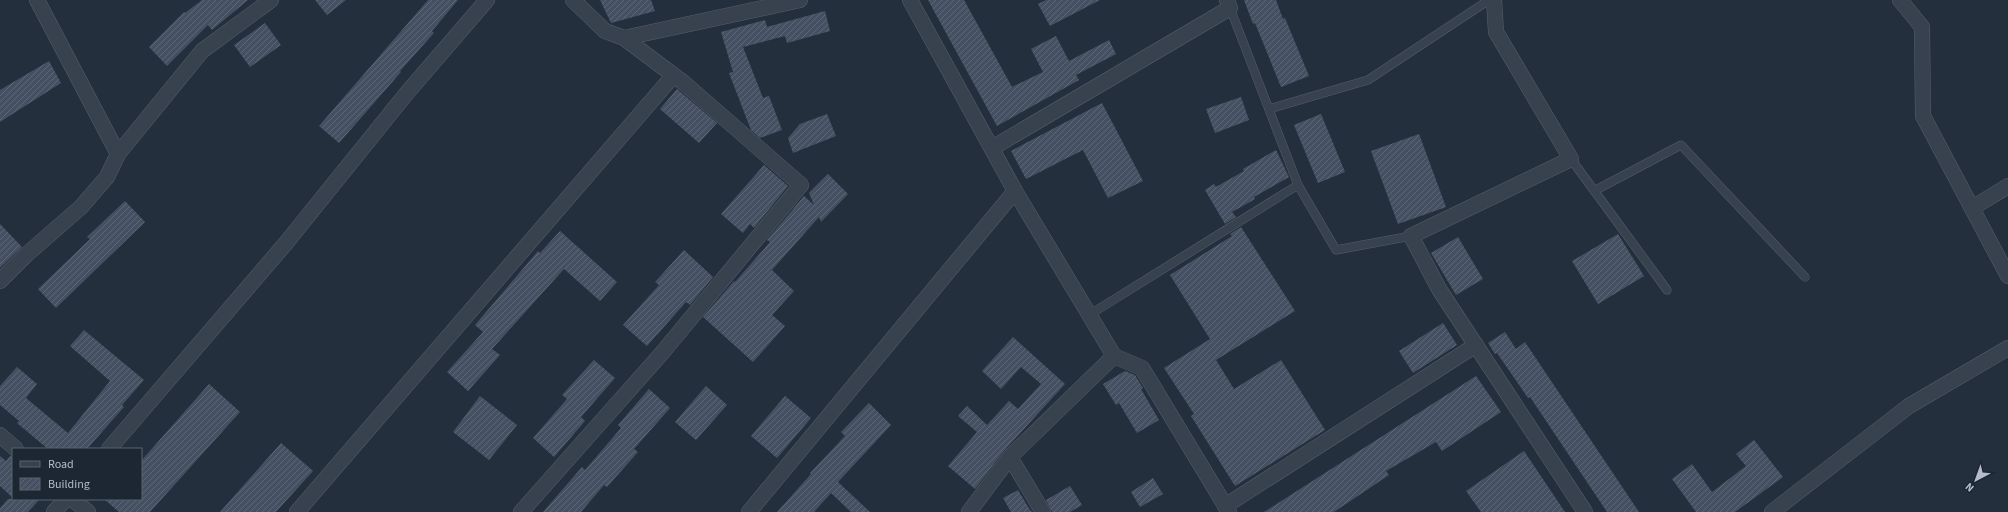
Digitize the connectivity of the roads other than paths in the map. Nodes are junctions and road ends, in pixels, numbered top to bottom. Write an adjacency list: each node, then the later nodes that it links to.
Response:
1 (38, 0): 16 (street)
2 (271, 0): 16 (street)
3 (487, 0): 34 (street)
4 (573, 0): 12 (street)
5 (800, 0): 10 (street)
6 (910, 0): 15 (street)
7 (1489, 0): 14 (lane)
8 (1494, 0): 17 (street)
9 (1900, 0): 22 (street)
10 (771, 3): 12 (street)
11 (1229, 4): 14 (lane); 15 (street)
12 (624, 38): 13 (street)
13 (673, 76): 41 (street); 42 (street)
14 (1269, 108): 18 (lane)
15 (992, 148): 20 (street)
16 (118, 154): 26 (street)
17 (1571, 159): 21 (lane); 23 (street)
18 (1298, 185): 23 (lane); 28 (lane)
19 (2008, 186): 22 (street)
20 (1015, 191): 28 (street); 43 (street)
21 (1594, 191): 25 (lane); 27 (lane)
22 (1972, 208): 24 (street)
23 (1411, 236): 29 (street)
24 (2008, 276)
25 (1805, 277)
26 (0, 281)
27 (1667, 290)
28 (1089, 315): 31 (street)
29 (1476, 345): 38 (street); 46 (street)
30 (2008, 348): 47 (street)
31 (1114, 356): 35 (street); 38 (street)
32 (0, 435): 33 (street)
33 (15, 448)
34 (110, 448)
35 (1010, 457): 44 (street); 45 (street)
36 (65, 500): 39 (street)
37 (73, 500): 40 (street)
38 (1227, 509)
39 (54, 512)
40 (88, 512)
41 (297, 512)
42 (521, 512)
43 (749, 512)
44 (969, 512)
45 (1043, 512)
46 (1585, 512)
47 (1772, 512)

